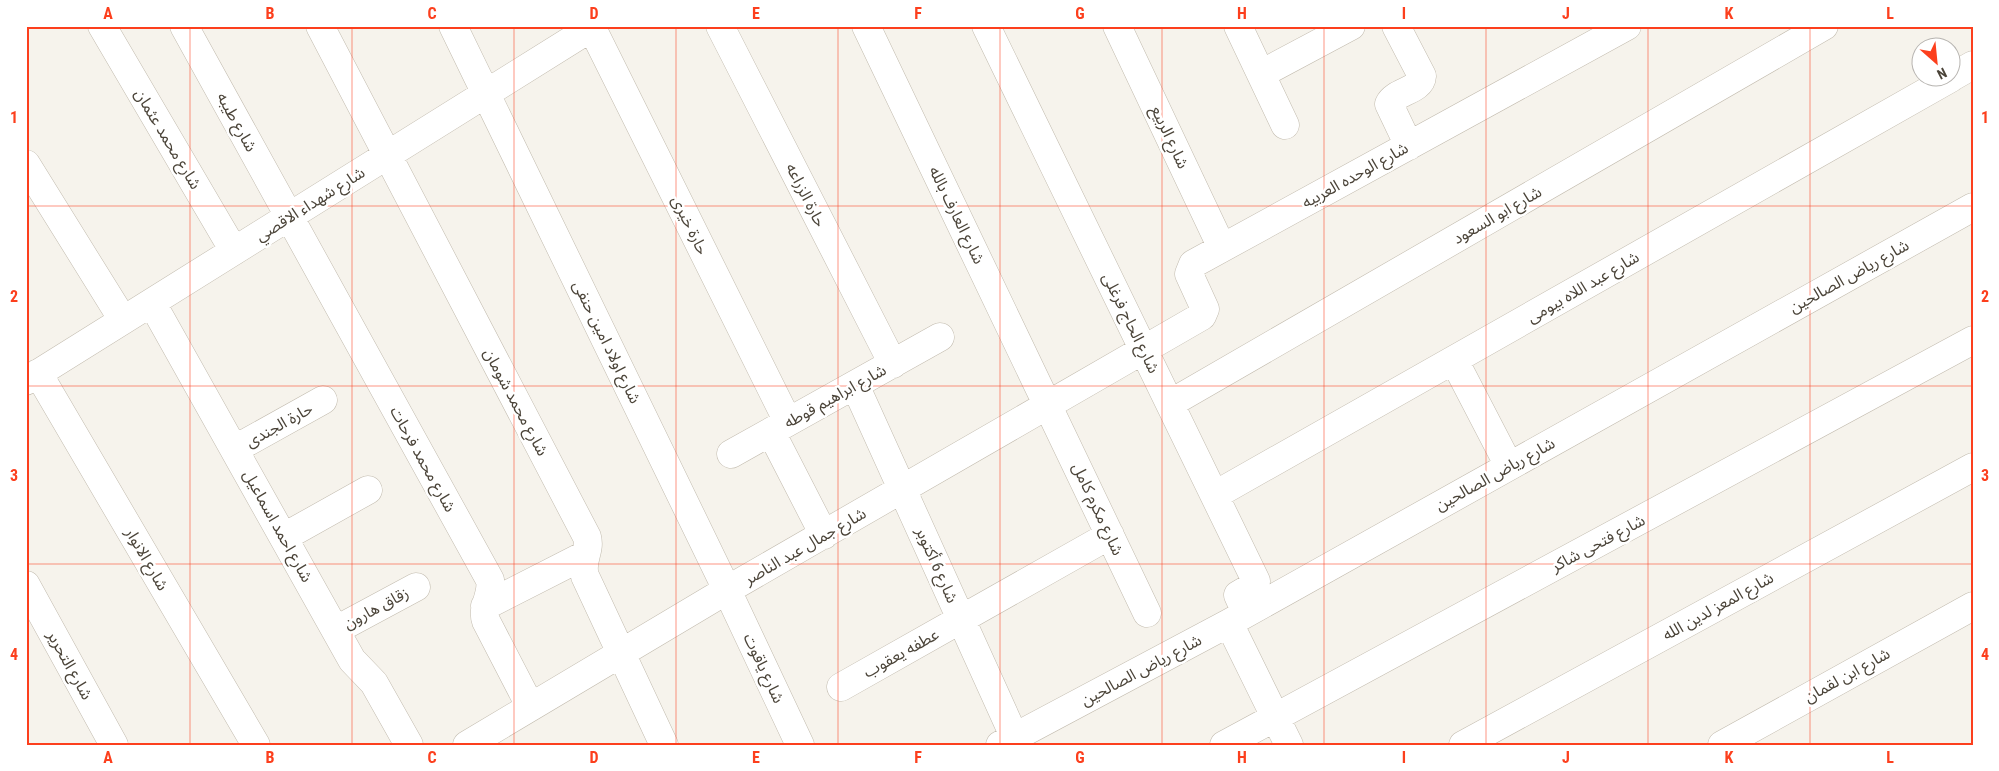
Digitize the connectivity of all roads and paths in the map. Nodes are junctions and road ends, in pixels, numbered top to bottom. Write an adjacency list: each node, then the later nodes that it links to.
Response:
1 (102, 26): 27 (street, شارع محمد عثمان)
2 (184, 26): 25 (street, شارع طيبه)
3 (320, 26): 22 (street, شارع محمد شومان)
4 (452, 26): 19 (street, شارع اولاد امين حنفى)
5 (720, 26): 34 (street, حارة الزراعه)
6 (866, 26): 38 (street, شارع العارف بالله)
7 (986, 26): 32 (street, شارع الحاج فرغلى)
8 (1117, 26): 26 (street, شارع الربيع)
9 (1238, 26): 17 (street)
10 (1351, 26): 17 (street)
11 (1396, 26): 21 (street)
12 (1627, 26): 21 (street, شارع الوحده العربيه)
13 (1824, 26): 39 (street, شارع ابو السعود)
14 (592, 27): 19 (street, شارع شهداء الاقصي); 40 (street, حارة خيرى)
15 (1973, 65): 16 (street, شارع عبد اللاه بيومى)
16 (1962, 71)
17 (1261, 74): 20 (street)
18 (1932, 88): 33 (street, شارع عبد اللاه بيومى)
19 (486, 93): 22 (street, شارع شهداء الاقصي); 54 (street, شارع اولاد امين حنفى)
20 (1286, 125)
21 (1409, 146): 26 (street, شارع الوحده العربيه)
22 (387, 156): 25 (street, شارع شهداء الاقصي); 51 (street, شارع محمد شومان)
23 (26, 164): 29 (street)
24 (1973, 207): 43 (street, شارع رياض الصالحين)
25 (290, 217): 27 (street, شارع شهداء الاقصي); 55 (street, شارع محمد فرحات)
26 (1222, 248): 32 (street, شارع الوحده العربيه)
27 (234, 251): 28 (street, شارع شهداء الاقصي)
28 (152, 303): 29 (street, شارع شهداء الاقصي); 41 (street, شارع احمد اسماعيل)
29 (123, 320): 35 (street, شارع شهداء الاقصي)
30 (940, 337): 34 (street, شارع ابراهيم قوطه)
31 (1973, 340): 64 (street, شارع فتحى شاكر)
32 (1144, 349): 38 (street, شارع جمال عبد الناصر); 39 (street, شارع الحاج فرغلى)
33 (1454, 360): 43 (street); 47 (street, شارع عبد اللاه بيومى)
34 (893, 364): 36 (street, شارع ابراهيم قوطه)
35 (32, 377): 67 (street, شارع الانوار)
36 (855, 385): 40 (street, شارع ابراهيم قوطه); 45 (street, شارع 6 أكتوبر)
37 (323, 400): 41 (street, حارة الجندى)
38 (1049, 404): 45 (street, شارع جمال عبد الناصر); 49 (street, شارع مكرم كامل)
39 (1171, 404): 47 (street, شارع الحاج فرغلى)
40 (779, 427): 42 (street, شارع ابراهيم قوطه); 48 (street, حارة خيرى)
41 (235, 449): 50 (street, شارع احمد اسماعيل)
42 (731, 454)
43 (1509, 466): 58 (street, شارع رياض الصالحين)
44 (1973, 467): 74 (street, شارع المعز لدين الله)
45 (903, 489): 48 (street, شارع جمال عبد الناصر); 59 (street, شارع 6 أكتوبر)
46 (368, 490): 50 (street)
47 (1215, 495): 58 (street, شارع الحاج فرغلى)
48 (824, 534): 54 (street, شارع جمال عبد الناصر)
49 (1110, 535): 57 (street, شارع مكرم كامل); 59 (street, عطفه يعقوب)
50 (284, 537): 60 (street, شارع احمد اسماعيل)
51 (585, 555): 55 (street); 61 (street, شارع محمد شومان)
52 (26, 586): 66 (street, شارع التحرير)
53 (416, 587): 60 (street, زقاق هارون)
54 (727, 590): 61 (street, شارع جمال عبد الناصر); 71 (street, شارع ياقوت)
55 (485, 606): 63 (street, شارع محمد فرحات)
56 (1973, 606): 75 (street, شارع ابن لقمان)
57 (1147, 613)
58 (1238, 618): 64 (street); 65 (street, شارع رياض الصالحين)
59 (962, 619): 62 (street, عطفه يعقوب); 65 (street, شارع 6 أكتوبر)
60 (336, 630): 68 (street, شارع احمد اسماعيل)
61 (621, 653): 63 (street, شارع جمال عبد الناصر); 70 (street, شارع محمد شومان)
62 (841, 687)
63 (530, 706): 69 (street, شارع جمال عبد الناصر)
64 (1275, 717): 72 (street, شارع فتحى شاكر); 73 (street)
65 (1011, 742)
66 (114, 745)
67 (256, 745)
68 (409, 745)
69 (467, 745)
70 (664, 745)
71 (800, 745)
72 (1224, 745)
73 (1289, 745)
74 (1463, 745)
75 (1722, 745)

